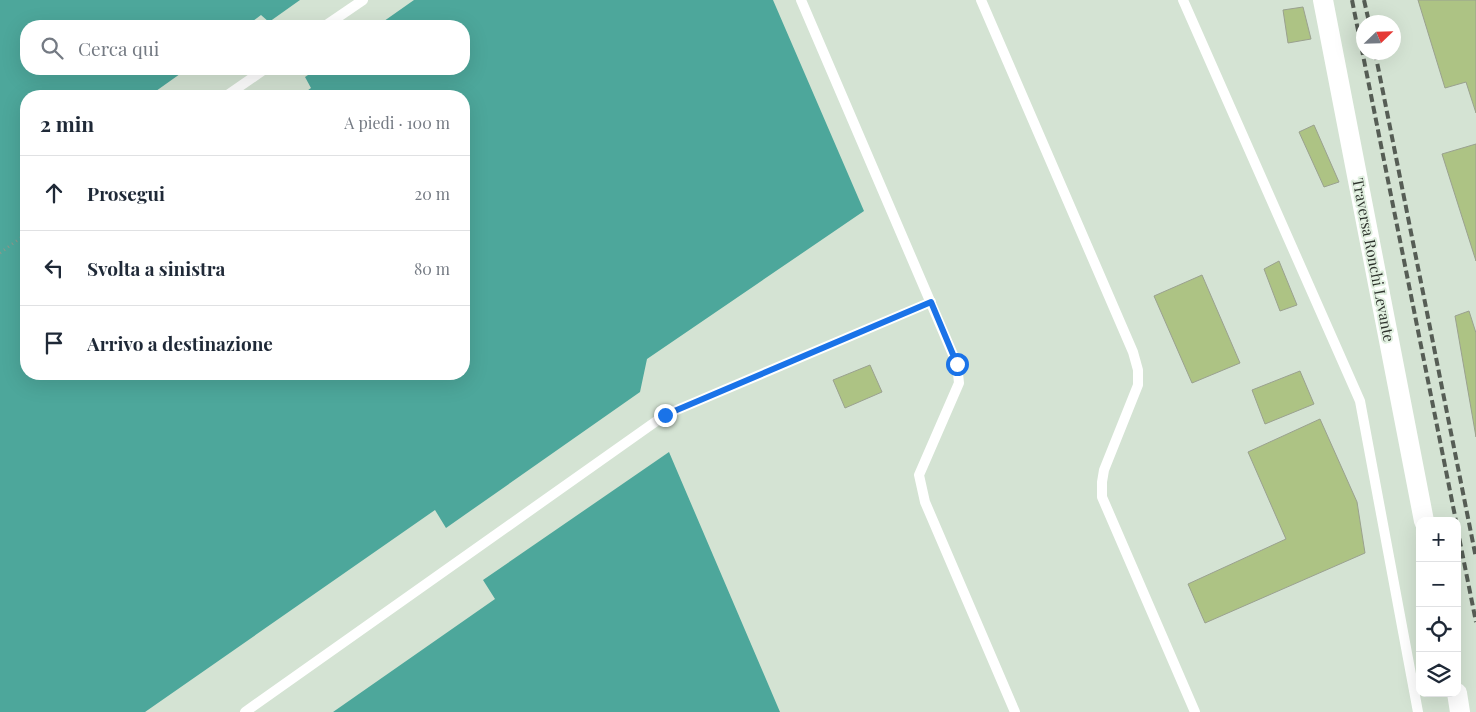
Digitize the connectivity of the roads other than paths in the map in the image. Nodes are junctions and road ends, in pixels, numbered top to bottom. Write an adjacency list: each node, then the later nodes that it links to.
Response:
1 (363, 0): 6 (lane)
2 (801, 0): 9 (lane)
3 (981, 0): 14 (lane)
4 (1183, 0): 15 (lane)
5 (1323, 0): 10 (street, Traversa Ronchi Levante)
6 (334, 20)
7 (256, 75): 8 (lane)
8 (235, 90)
9 (931, 302): 12 (lane); 13 (lane)
10 (1423, 517)
11 (1458, 697): 16 (street)
12 (245, 712)
13 (1015, 712)
14 (1195, 712)
15 (1418, 712)
16 (1460, 712)

